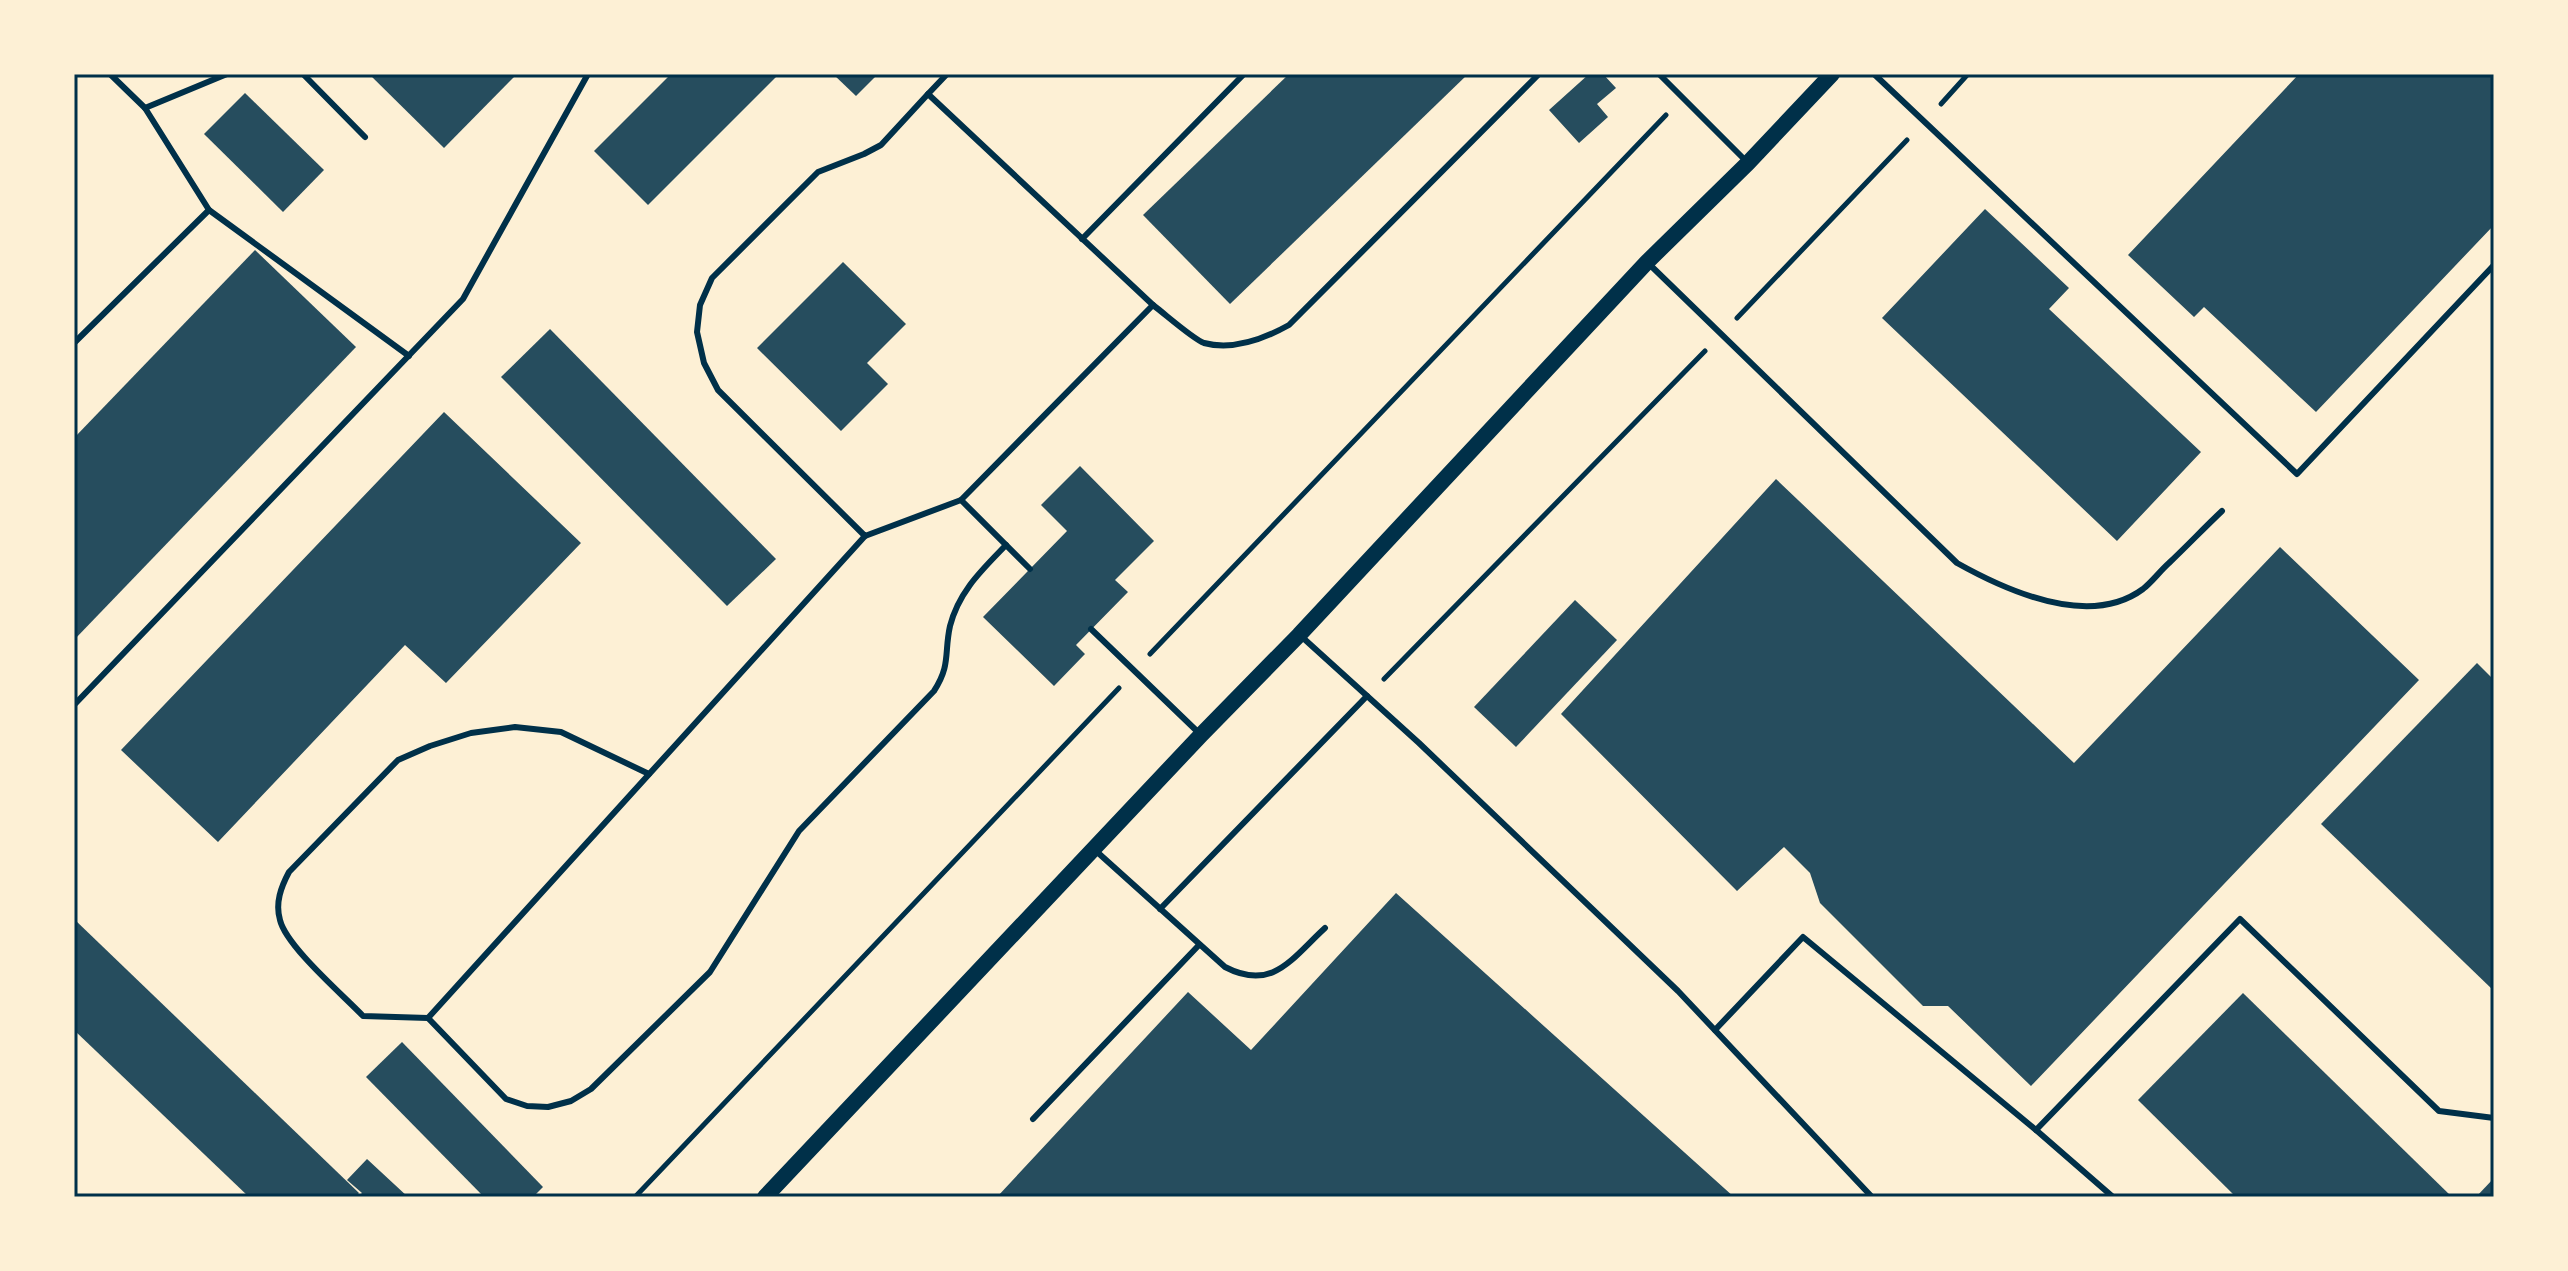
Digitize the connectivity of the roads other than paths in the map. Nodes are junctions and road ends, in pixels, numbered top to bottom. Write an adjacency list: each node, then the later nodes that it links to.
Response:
1 (110, 74): 12 (lane)
2 (227, 74): 12 (lane)
3 (303, 74): 13 (lane)
4 (588, 74): 21 (lane)
5 (947, 74): 11 (lane)
6 (1244, 74): 16 (lane)
7 (1539, 74): 19 (lane)
8 (1659, 74): 14 (lane)
9 (1832, 74): 14 (main road)
10 (1874, 74): 18 (lane)
11 (928, 94): 16 (lane); 24 (lane)
12 (145, 108): 15 (lane)
13 (365, 137)
14 (1748, 163): 17 (main road)
15 (209, 210): 20 (lane); 21 (lane)
16 (1082, 239): 19 (lane)
17 (1647, 262): 23 (lane); 28 (main road)
18 (2494, 265)
19 (1153, 305): 22 (lane)
20 (74, 343)
21 (409, 356): 30 (lane)
22 (961, 500): 24 (lane); 25 (lane)
23 (2222, 511)
24 (865, 536): 32 (lane)
25 (1006, 545): 26 (lane); 37 (lane)
26 (1030, 569)
27 (1091, 629): 31 (lane)
28 (1299, 635): 29 (lane); 31 (main road)
29 (1367, 696): 34 (lane); 38 (lane)
30 (74, 705)
31 (1201, 735): 33 (main road)
32 (649, 774): 37 (lane); 37 (lane)
33 (1094, 848): 34 (lane); 42 (main road)
34 (1160, 909): 36 (lane)
35 (1325, 928): 36 (lane)
36 (1199, 945): 40 (lane)
37 (428, 1018)
38 (1715, 1030): 41 (lane); 43 (lane)
39 (2494, 1118): 41 (lane)
40 (1033, 1119)
41 (2036, 1130): 44 (lane)
42 (765, 1197)
43 (1872, 1197)
44 (2113, 1197)

